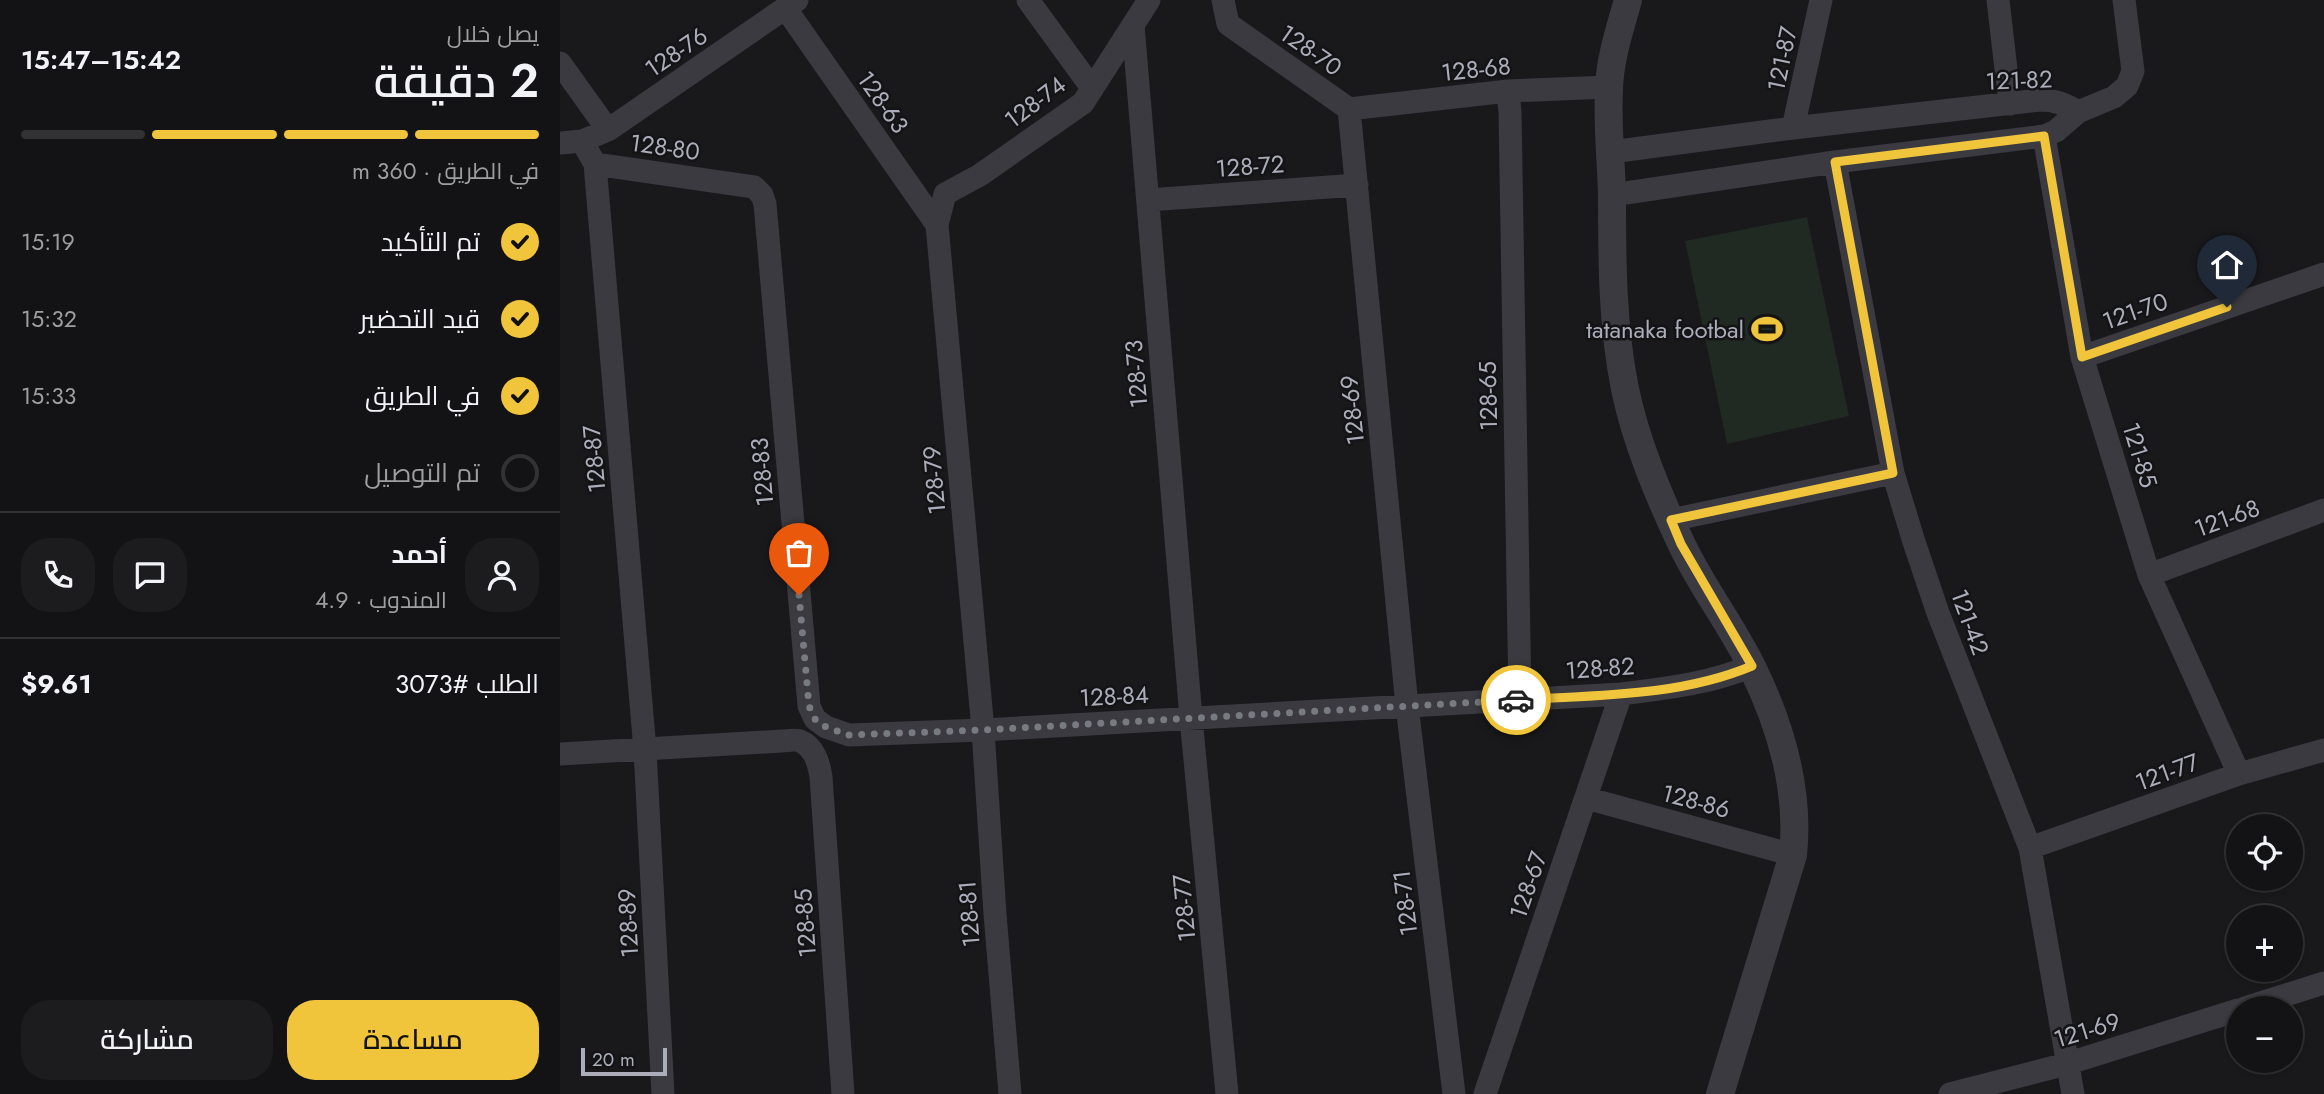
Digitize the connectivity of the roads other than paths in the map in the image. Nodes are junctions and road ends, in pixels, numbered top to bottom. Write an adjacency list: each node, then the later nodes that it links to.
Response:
1 (1028, 0): 12 (street)
2 (1149, 0): 9 (street, 128-74)
3 (1223, 0): 15 (street, 128-70)
4 (1628, 0): 11 (street)
5 (1821, 0): 17 (street, 121-87)
6 (1997, 0): 14 (street)
7 (2124, 0): 16 (street)
8 (792, 4): 18 (street, 128-76); 28 (street, 128-63)
9 (1133, 25): 12 (street, 128-74); 26 (street, 128-73)
10 (560, 63): 18 (street)
11 (1609, 87): 13 (street, 128-68); 21 (street)
12 (1092, 88): 28 (street, 128-74)
13 (1508, 91): 15 (street, 128-68); 37 (street, 128-65)
14 (2010, 104): 16 (street, 121-82); 17 (street, 121-82)
15 (1349, 109): 24 (street, 128-69)
16 (2078, 112): 19 (street, 121-82)
17 (1793, 128): 21 (street, 121-82)
18 (608, 130): 20 (street, 128-76)
19 (2044, 136): 22 (street, 121-82); 30 (street, 121-85)
20 (571, 142): 23 (street, 128-80)
21 (1611, 152): 25 (street)
22 (1835, 162): 25 (street, 121-82); 31 (street, 121-42)
23 (595, 164): 27 (street, 128-80); 42 (street, 128-87)
24 (1357, 185): 26 (street, 128-72); 38 (street, 128-69)
25 (1612, 195): 33 (street)
26 (1148, 200): 39 (street, 128-73)
27 (765, 204): 40 (street, 128-83)
28 (937, 225): 41 (street, 128-79)
29 (2324, 274): 30 (street, 121-70)
30 (2082, 357): 34 (street, 121-85)
31 (1893, 473): 33 (street); 47 (street, 121-42)
32 (2324, 510): 34 (street, 121-68)
33 (1671, 520): 35 (street)
34 (2149, 575): 45 (street, 121-85)
35 (1752, 666): 36 (street, 128-82); 48 (street)
36 (1621, 694): 37 (street, 128-82); 46 (street, 128-67)
37 (1520, 700): 38 (street, 128-82)
38 (1407, 706): 39 (street, 128-84); 57 (street, 128-71)
39 (1191, 718): 41 (street, 128-84); 56 (street, 128-77)
40 (826, 727): 41 (street, 128-84)
41 (983, 730): 55 (street, 128-81)
42 (645, 750): 44 (street); 53 (street, 128-89); 54 (street, 128-85)
43 (2324, 750): 45 (street, 121-77)
44 (560, 754)
45 (2239, 774): 47 (street, 121-77)
46 (1586, 798): 48 (street, 128-86); 58 (street, 128-67)
47 (2030, 848): 52 (street, 121-42)
48 (1793, 855): 59 (street)
49 (2324, 983): 50 (street)
50 (2283, 996)
51 (2226, 1014): 52 (street, 121-69)
52 (2066, 1064): 60 (street, 121-69); 61 (street, 121-42)
53 (663, 1094)
54 (843, 1094)
55 (1010, 1094)
56 (1227, 1094)
57 (1454, 1094)
58 (1485, 1094)
59 (1720, 1094)
60 (1950, 1094)
61 (2073, 1094)

